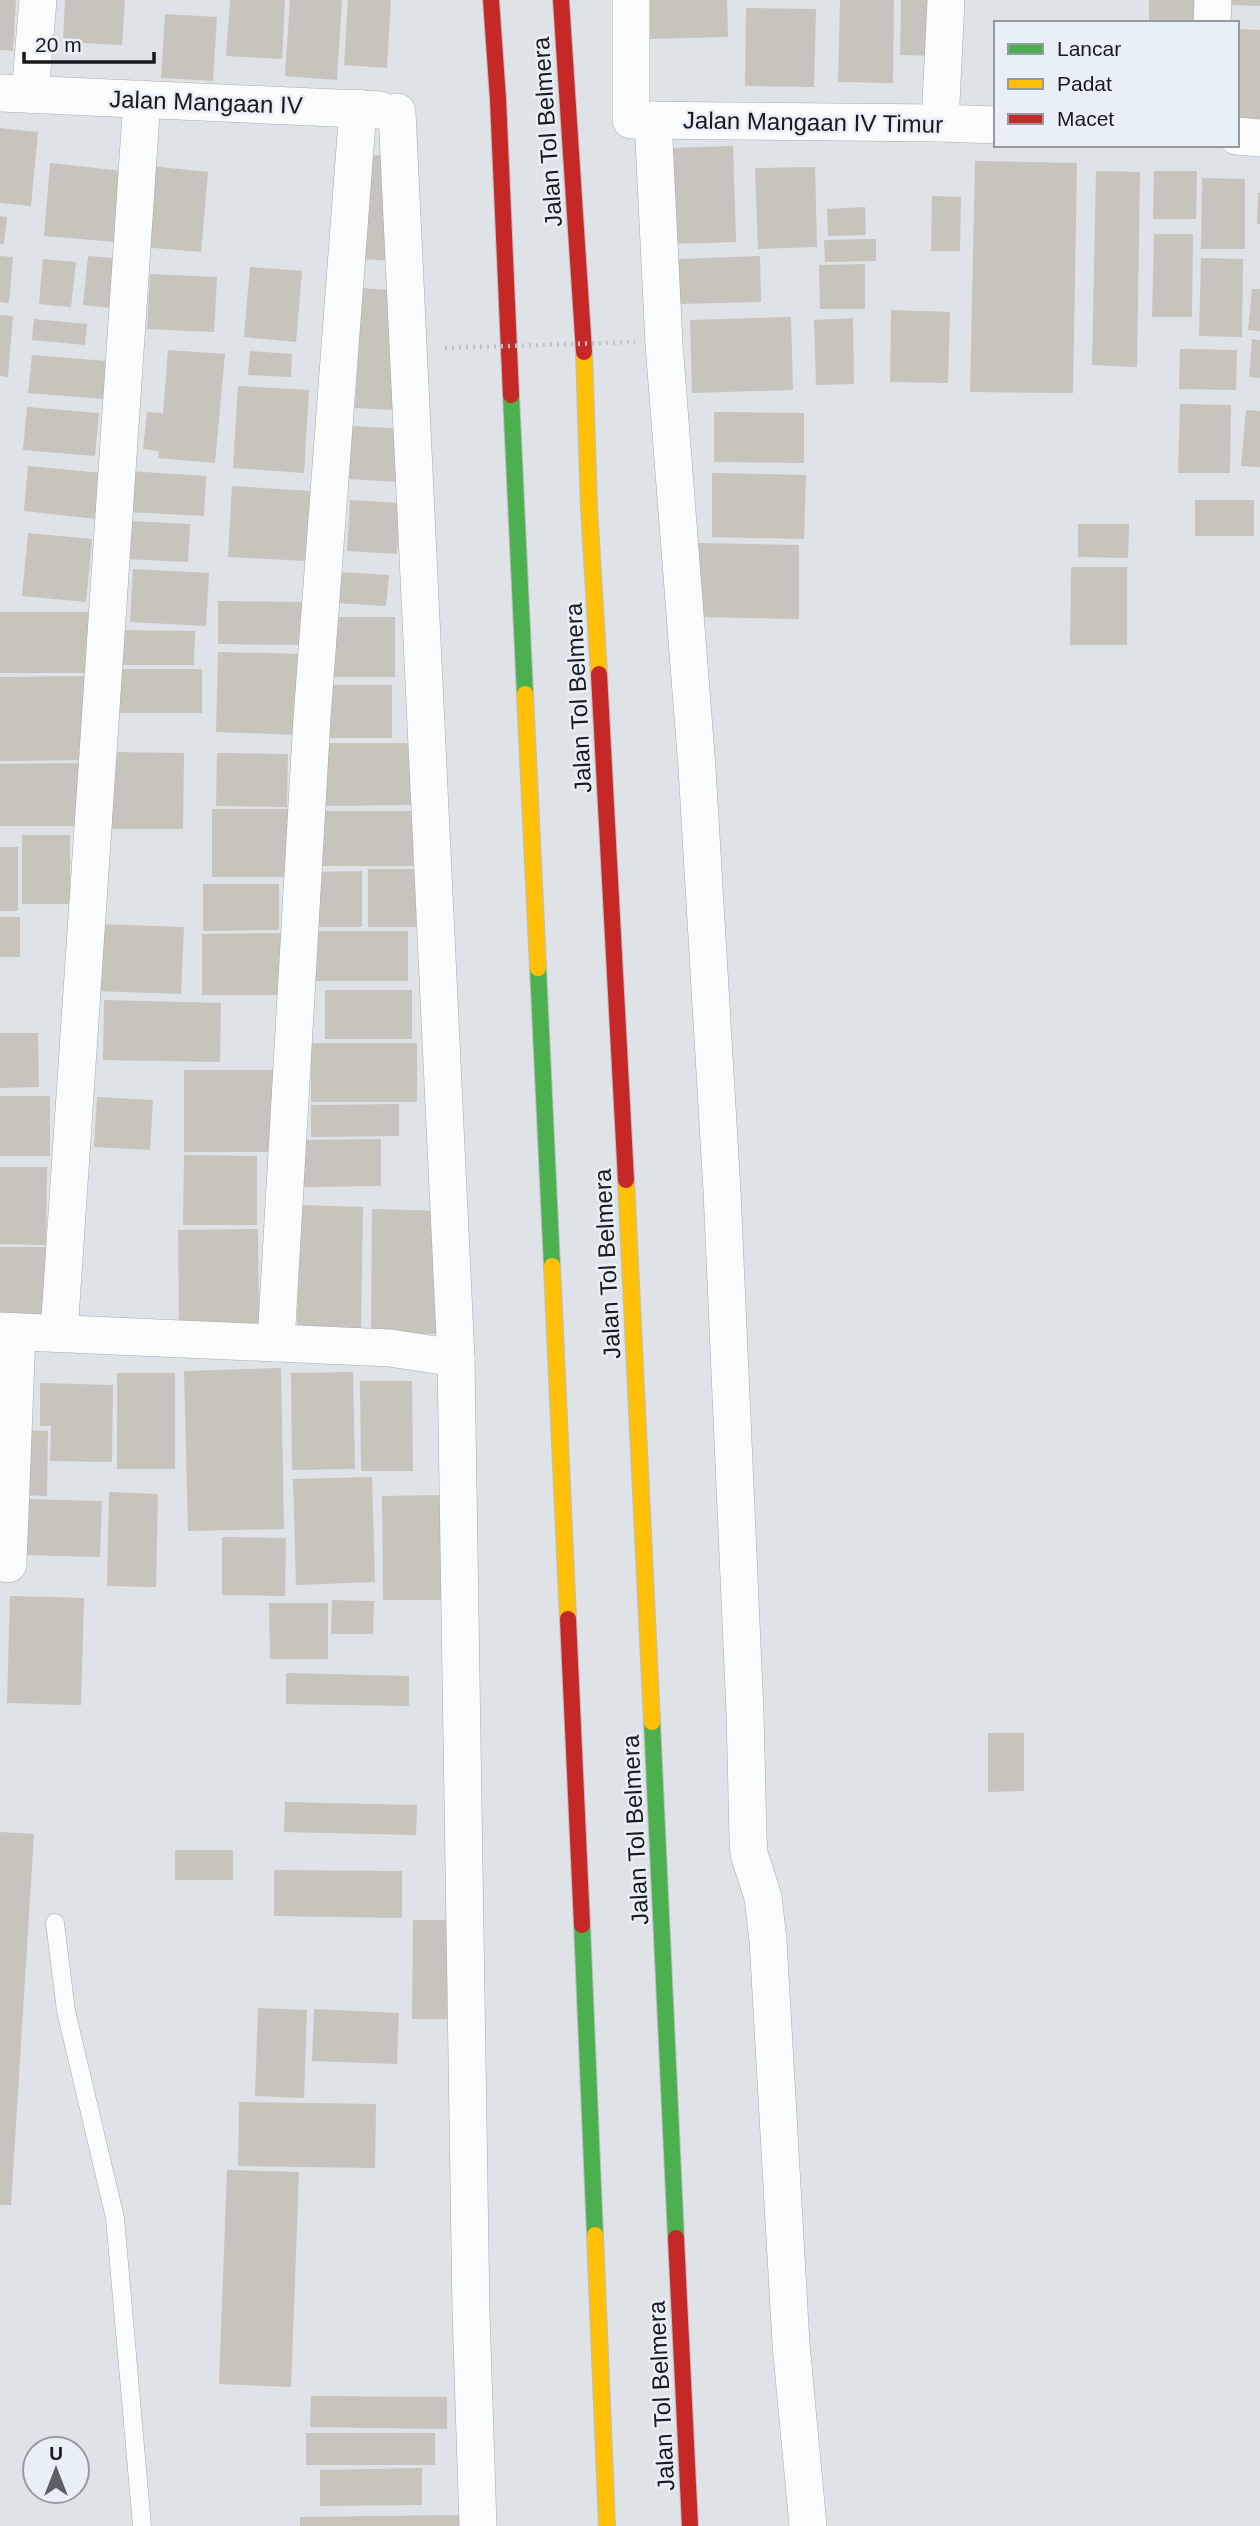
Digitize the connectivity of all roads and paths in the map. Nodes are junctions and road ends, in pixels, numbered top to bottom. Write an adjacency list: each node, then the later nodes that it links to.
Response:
1 (38, 0): 8 (street)
2 (491, 0): 26 (highway, Jalan Tol Belmera)
3 (561, 0): 27 (highway, Jalan Tol Belmera)
4 (631, 0): 11 (street)
5 (946, 0): 12 (street)
6 (1213, 0): 7 (street)
7 (1212, 21)
8 (15, 93): 9 (street, Jalan Mangaan IV)
9 (142, 99): 10 (street, Jalan Mangaan IV); 19 (street)
10 (358, 108): 20 (street); 21 (street, Jalan Mangaan IV)
11 (642, 120): 12 (street, Jalan Mangaan IV Timur); 28 (street)
12 (940, 123): 13 (street, Jalan Mangaan IV Timur)
13 (994, 125)
14 (1239, 136): 15 (street)
15 (1260, 138)
16 (635, 342): 17 (path, bridge)
17 (445, 348)
18 (8, 1332): 19 (street); 22 (street)
19 (59, 1333): 20 (street)
20 (276, 1343): 21 (street)
21 (456, 1358): 25 (street)
22 (8, 1564)
23 (55, 1923): 24 (lane)
24 (142, 2526)
25 (478, 2526)
26 (607, 2526)
27 (690, 2526)
28 (807, 2526)

